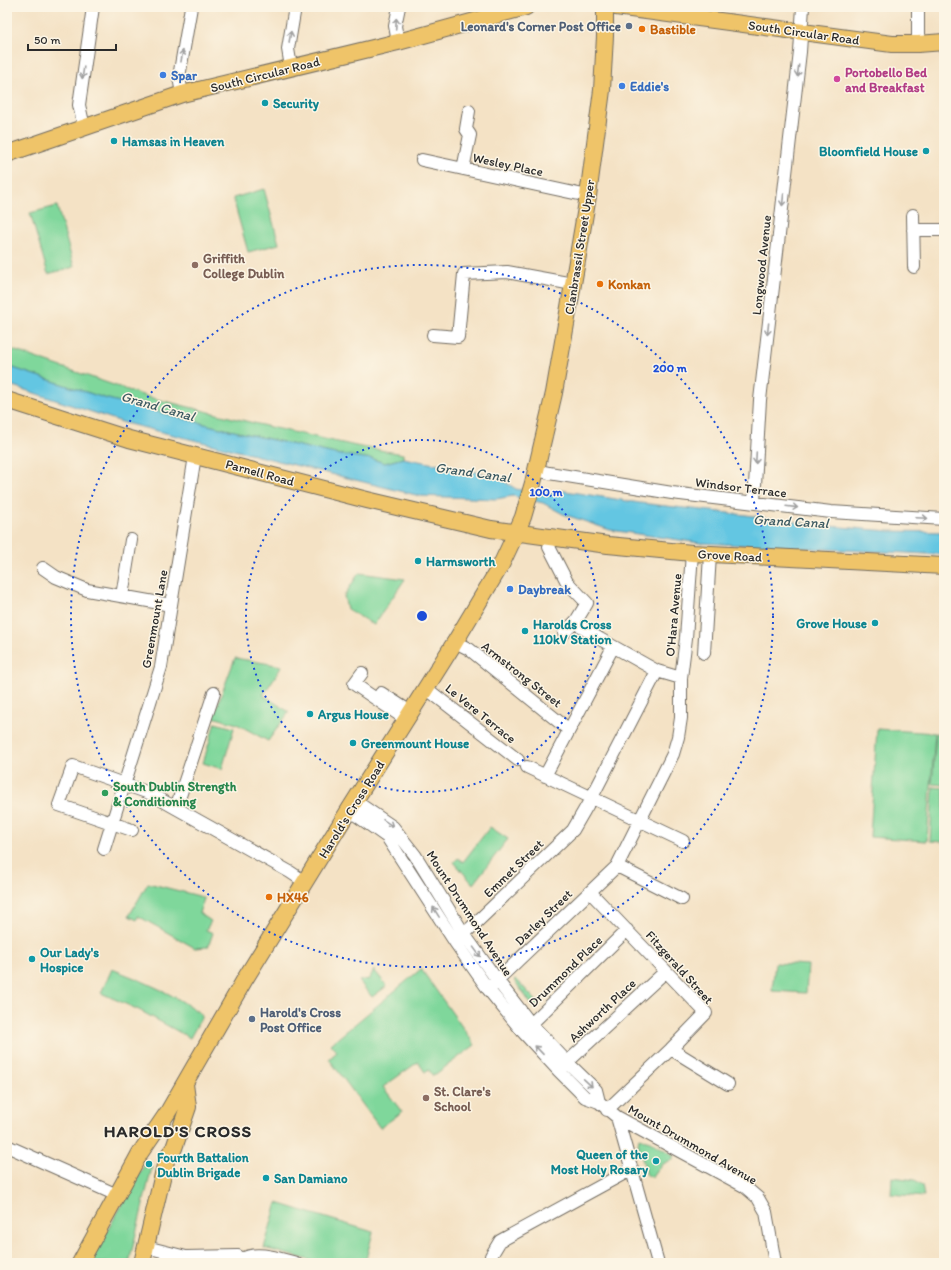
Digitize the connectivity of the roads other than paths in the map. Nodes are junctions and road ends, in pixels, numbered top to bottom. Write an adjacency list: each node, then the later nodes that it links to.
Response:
1 (93, 7): 17 (street, one-way to 17)
2 (191, 7): 15 (street, one-way to 2)
3 (295, 7): 14 (street, one-way to 3)
4 (398, 7): 11 (street, one-way to 4)
5 (526, 7): 11 (main road, South Circular Road)
6 (605, 7): 21 (main road, Clanbrassil Street Upper)
7 (616, 7): 10 (main road, South Circular Road)
8 (803, 7): 10 (street, Longwood Avenue)
9 (918, 7): 13 (street)
10 (801, 32): 13 (main road, South Circular Road); 31 (street, Longwood Avenue, one-way to 31)
11 (398, 42): 14 (main road, South Circular Road)
12 (944, 42): 13 (main road, South Circular Road)
13 (918, 44)
14 (291, 67): 15 (main road, South Circular Road)
15 (182, 94): 17 (main road, South Circular Road)
16 (469, 112): 20 (street)
17 (84, 128): 18 (main road, South Circular Road)
18 (7, 154)
19 (422, 160): 20 (street, Wesley Place)
20 (464, 169): 21 (street, Wesley Place)
21 (588, 196): 26 (main road, Clanbrassil Street Upper)
22 (913, 216): 23 (street)
23 (913, 230): 24 (street); 25 (street)
24 (944, 230)
25 (914, 267)
26 (573, 284): 27 (street); 30 (main road, Clanbrassil Street Upper)
27 (432, 335)
28 (7, 400): 29 (main road, Parnell Road)
29 (195, 456): 34 (main road, Parnell Road); 42 (street, Greenmount Lane)
30 (534, 477): 31 (street, Windsor Terrace); 32 (main road, Clanbrassil Street Upper)
31 (754, 502): 33 (street, Windsor Terrace, one-way to 33)
32 (527, 506): 34 (main road, Harold's Cross Road)
33 (944, 519)
34 (516, 533): 35 (main road, Grove Road); 45 (main road, Harold's Cross Road)
35 (553, 537): 37 (main road, Grove Road); 43 (street)
36 (131, 540): 41 (street)
37 (692, 553): 38 (main road, Grove Road); 50 (street, O'Hara Avenue)
38 (710, 554): 39 (main road, Grove Road); 47 (street)
39 (944, 566)
40 (43, 568): 41 (street)
41 (122, 596): 42 (street)
42 (171, 605): 56 (street, Greenmount Lane)
43 (576, 621): 44 (street); 46 (street)
44 (564, 633)
45 (455, 642): 51 (main road, Harold's Cross Road); 54 (street, Armstrong Street)
46 (613, 647): 48 (street); 54 (street)
47 (704, 653)
48 (657, 671): 50 (street); 57 (street, Emmet Street)
49 (358, 678): 53 (street)
50 (681, 678): 60 (street, O'Hara Avenue)
51 (427, 689): 53 (main road, Harold's Cross Road); 55 (street, Le Vere Terrace)
52 (214, 693): 59 (street)
53 (409, 716): 58 (main road, Harold's Cross Road)
54 (569, 730): 55 (street)
55 (545, 776): 57 (street, Le Vere Terrace)
56 (124, 784): 59 (street); 61 (street, Greenmount Lane); 61 (street)
57 (592, 797): 60 (street, Le Vere Terrace); 70 (street, Emmet Street)
58 (352, 806): 66 (main road, Harold's Cross Road); 70 (street, Mount Drummond Avenue)
59 (176, 808): 66 (street)
60 (639, 820): 63 (street, Le Vere Terrace); 65 (street, O'Hara Avenue)
61 (112, 823): 62 (street); 64 (street, Greenmount Lane)
62 (132, 830)
63 (683, 841)
64 (104, 849)
65 (617, 866): 67 (street, Darley Street); 68 (street)
66 (305, 882): 76 (main road, Harold's Cross Road)
67 (590, 892): 69 (street, Fitzgerald Street); 72 (street, Darley Street)
68 (682, 899)
69 (627, 930): 71 (street, Fitzgerald Street); 73 (street, Drummond Place)
70 (460, 938): 72 (street, Mount Drummond Avenue)
71 (666, 971): 74 (street, Fitzgerald Street); 75 (street, Ashworth Place)
72 (493, 985): 73 (street, Mount Drummond Avenue)
73 (527, 1028): 75 (street, Mount Drummond Avenue)
74 (671, 1049): 77 (street); 78 (street, Fitzgerald Street)
75 (562, 1066): 78 (street, Mount Drummond Avenue)
76 (185, 1084): 79 (main road, Harold's Cross Road); 81 (main road)
77 (728, 1084)
78 (608, 1109): 82 (street); 91 (street, Mount Drummond Avenue)
79 (160, 1126): 81 (main road); 83 (main road, Harold's Cross Road)
80 (7, 1146): 83 (street)
81 (167, 1157): 84 (main road)
82 (632, 1169): 89 (street); 90 (street)
83 (117, 1195): 86 (main road, Harold's Cross Road)
84 (146, 1247): 85 (street); 87 (main road)
85 (242, 1261): 88 (street)
86 (80, 1263)
87 (142, 1263)
88 (296, 1263)
89 (491, 1263)
90 (658, 1263)
91 (775, 1263)

